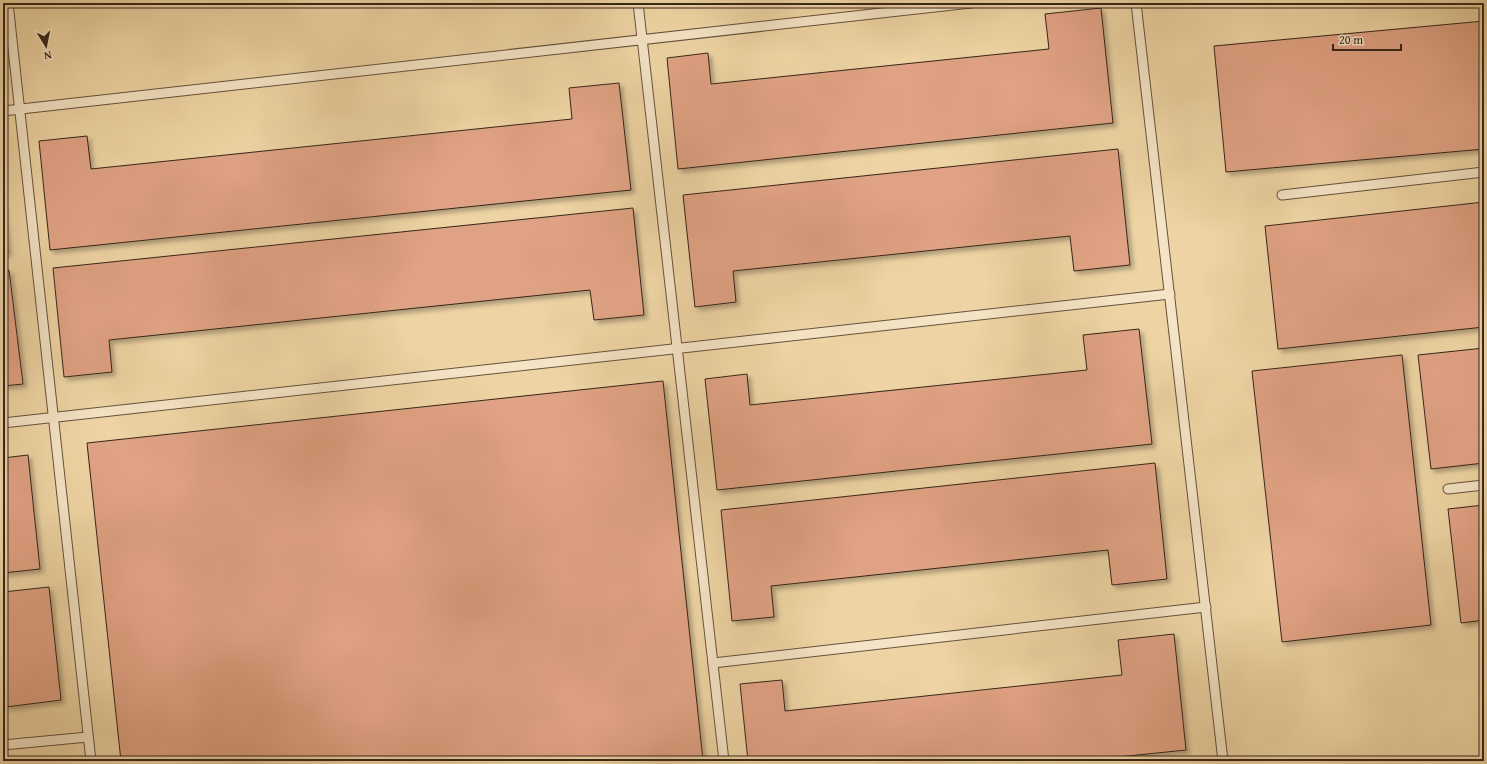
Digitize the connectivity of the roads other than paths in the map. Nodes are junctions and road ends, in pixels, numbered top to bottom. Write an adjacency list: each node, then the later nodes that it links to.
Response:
1 (8, 3): 6 (lane)
2 (638, 3): 5 (lane)
3 (971, 3): 5 (lane)
4 (1136, 3): 10 (lane)
5 (642, 40): 6 (lane); 11 (lane)
6 (19, 109): 7 (lane); 12 (lane)
7 (3, 111)
8 (1484, 172): 9 (lane)
9 (1282, 195)
10 (1170, 294): 11 (lane); 16 (lane)
11 (678, 349): 12 (lane); 17 (lane)
12 (53, 417): 13 (lane); 18 (lane)
13 (3, 423)
14 (1484, 484): 15 (lane)
15 (1448, 489)
16 (1206, 607): 17 (lane); 22 (lane)
17 (713, 663): 21 (lane)
18 (88, 737): 19 (lane); 20 (lane)
19 (3, 745)
20 (91, 761)
21 (724, 761)
22 (1223, 761)

